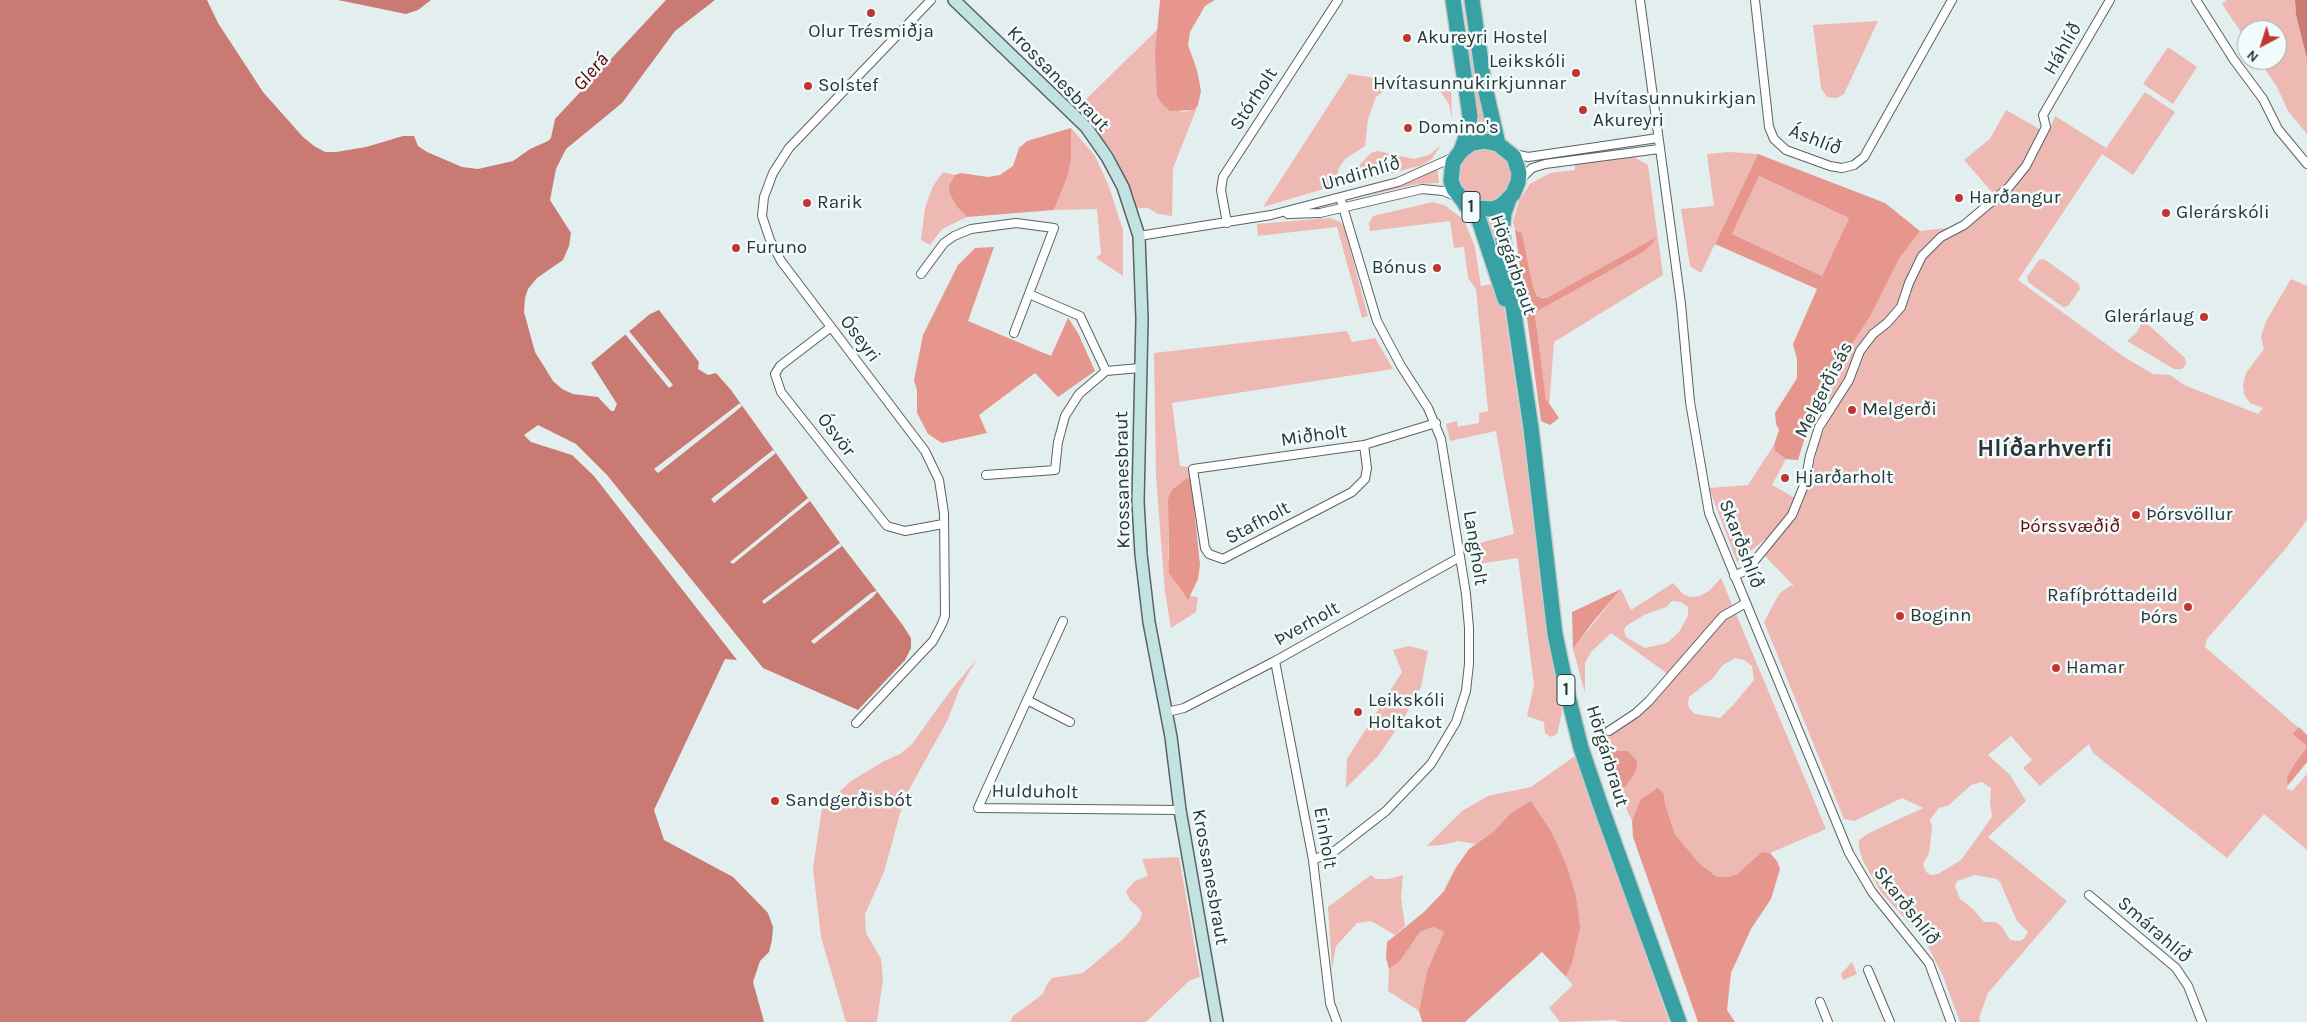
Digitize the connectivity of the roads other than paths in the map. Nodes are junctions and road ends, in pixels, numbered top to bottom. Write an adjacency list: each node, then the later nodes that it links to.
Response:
1 (931, 0): 27 (street, Óseyri)
2 (954, 0): 24 (street, Krossanesbraut)
3 (1338, 0): 23 (street, Stórholt)
4 (1453, 0): 15 (highway, Hörgárbraut / 1)
5 (1472, 0): 13 (highway)
6 (1640, 0): 12 (street, Skarðshlíð)
7 (1754, 0): 8 (street, Áshlíð)
8 (1952, 0)
9 (2110, 0): 11 (street, Háhlíð)
10 (2196, 0): 16 (street)
11 (2043, 115): 38 (street, Melgerðisás)
12 (1658, 138): 13 (street); 14 (street, Skarðshlíð)
13 (1503, 147): 15 (highway); 17 (highway)
14 (1659, 149): 17 (street); 38 (street, Skarðshlíð)
15 (1459, 153): 18 (street, Undirhlíð); 20 (highway, Hörgárbraut / 1)
16 (2307, 164)
17 (1518, 182): 19 (highway, Hörgárbraut / 1)
18 (1340, 197): 21 (street, Langholt); 22 (street, Undirhlíð)
19 (1509, 199): 20 (highway, Hörgárbraut / 1); 29 (highway, Hörgárbraut / 1)
20 (1462, 200): 21 (street, Undirhlíð); 29 (highway, Hörgárbraut / 1)
21 (1344, 208): 22 (street, Undirhlíð); 32 (street, Langholt)
22 (1271, 215): 23 (street, Undirhlíð)
23 (1227, 223): 24 (street, Undirhlíð)
24 (1139, 236): 30 (street, Krossanesbraut)
25 (921, 274): 26 (street)
26 (1029, 294): 28 (street); 31 (street)
27 (831, 328): 36 (street, Óseyri); 36 (street, Ósvör)
28 (1014, 333)
29 (1518, 343): 54 (highway, Hörgárbraut / 1)
30 (1140, 368): 31 (street); 43 (street, Krossanesbraut)
31 (1106, 372): 35 (street)
32 (1436, 423): 33 (street, Miðholt); 37 (street, Langholt)
33 (1364, 445): 34 (street, Miðholt); 34 (street, Stafholt)
34 (1193, 469)
35 (986, 475)
36 (943, 524): 45 (street, Óseyri)
37 (1460, 557): 41 (street, Þverholt); 48 (street, Langholt)
38 (1734, 576): 39 (street, Skarðshlíð)
39 (1746, 603): 46 (street); 57 (street, Skarðshlíð)
40 (1063, 621): 42 (street, Hulduholt)
41 (1275, 661): 43 (street, Þverholt); 48 (street, Einholt)
42 (1027, 700): 44 (street); 47 (street, Hulduholt)
43 (1167, 712): 47 (street, Krossanesbraut)
44 (1070, 722)
45 (856, 723)
46 (1609, 730)
47 (1180, 810): 52 (street, Krossanesbraut)
48 (1313, 860): 53 (street, Einholt)
49 (2089, 895): 58 (street, Smárahlíð)
50 (1868, 970): 56 (street)
51 (1820, 1002): 55 (street)
52 (1217, 1022)
53 (1336, 1022)
54 (1679, 1022)
55 (1828, 1022)
56 (1890, 1022)
57 (1951, 1022)
58 (2202, 1022)

